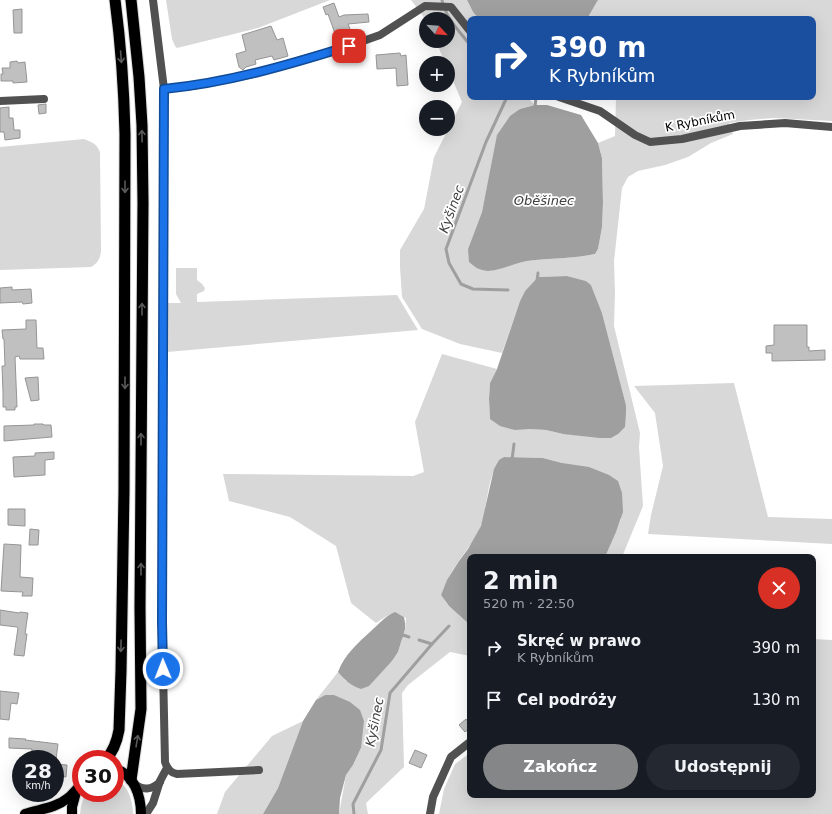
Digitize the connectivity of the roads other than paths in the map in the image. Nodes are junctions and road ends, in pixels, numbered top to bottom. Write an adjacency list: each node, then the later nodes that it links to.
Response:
1 (115, 0): 11 (highway, one-way to 11)
2 (132, 0): 16 (highway, one-way to 2)
3 (153, 0): 5 (street)
4 (467, 27): 5 (street)
5 (164, 89): 12 (street)
6 (44, 99): 8 (street)
7 (568, 100): 9 (street, K Rybníkům)
8 (0, 101)
9 (832, 127)
10 (467, 744): 23 (street)
11 (113, 750)
12 (167, 768): 13 (street); 15 (street)
13 (259, 770)
14 (124, 774): 16 (main road)
15 (160, 781): 16 (street); 22 (street)
16 (132, 782): 21 (main road)
17 (72, 794): 19 (main road)
18 (74, 802): 20 (main road)
19 (25, 814)
20 (72, 814)
21 (142, 814)
22 (146, 814)
23 (430, 814)

